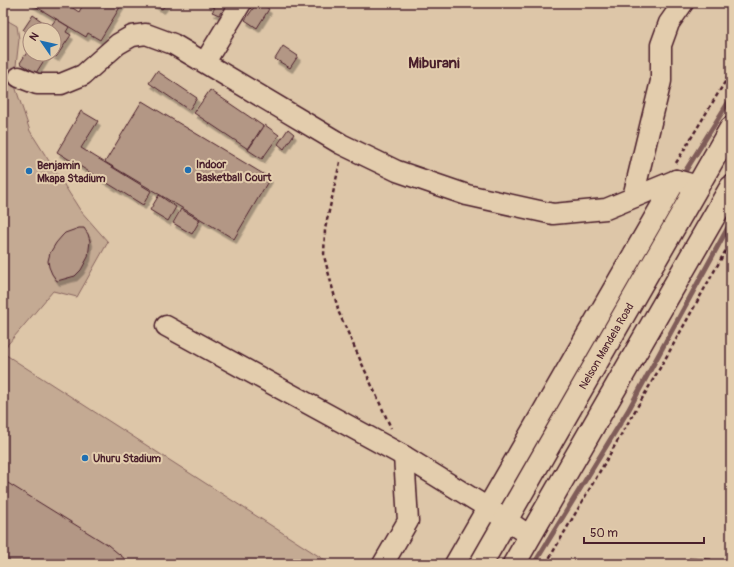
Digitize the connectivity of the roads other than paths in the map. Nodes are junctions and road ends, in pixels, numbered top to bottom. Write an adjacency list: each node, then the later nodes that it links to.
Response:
1 (240, 3): 3 (lane)
2 (683, 3): 9 (lane)
3 (205, 62): 4 (lane); 9 (lane)
4 (19, 77)
5 (731, 128): 7 (main road, Nelson Mandela Road)
6 (676, 180): 7 (lane); 9 (lane); 12 (lane)
7 (698, 186): 13 (main road, Nelson Mandela Road)
8 (731, 187): 14 (main road)
9 (633, 197)
10 (166, 326): 11 (lane)
11 (404, 456): 12 (lane); 15 (lane)
12 (488, 508): 13 (lane); 16 (lane)
13 (506, 520): 14 (lane); 17 (main road, Nelson Mandela Road)
14 (530, 536): 18 (main road)
15 (384, 564)
16 (455, 564)
17 (481, 564)
18 (514, 564)

